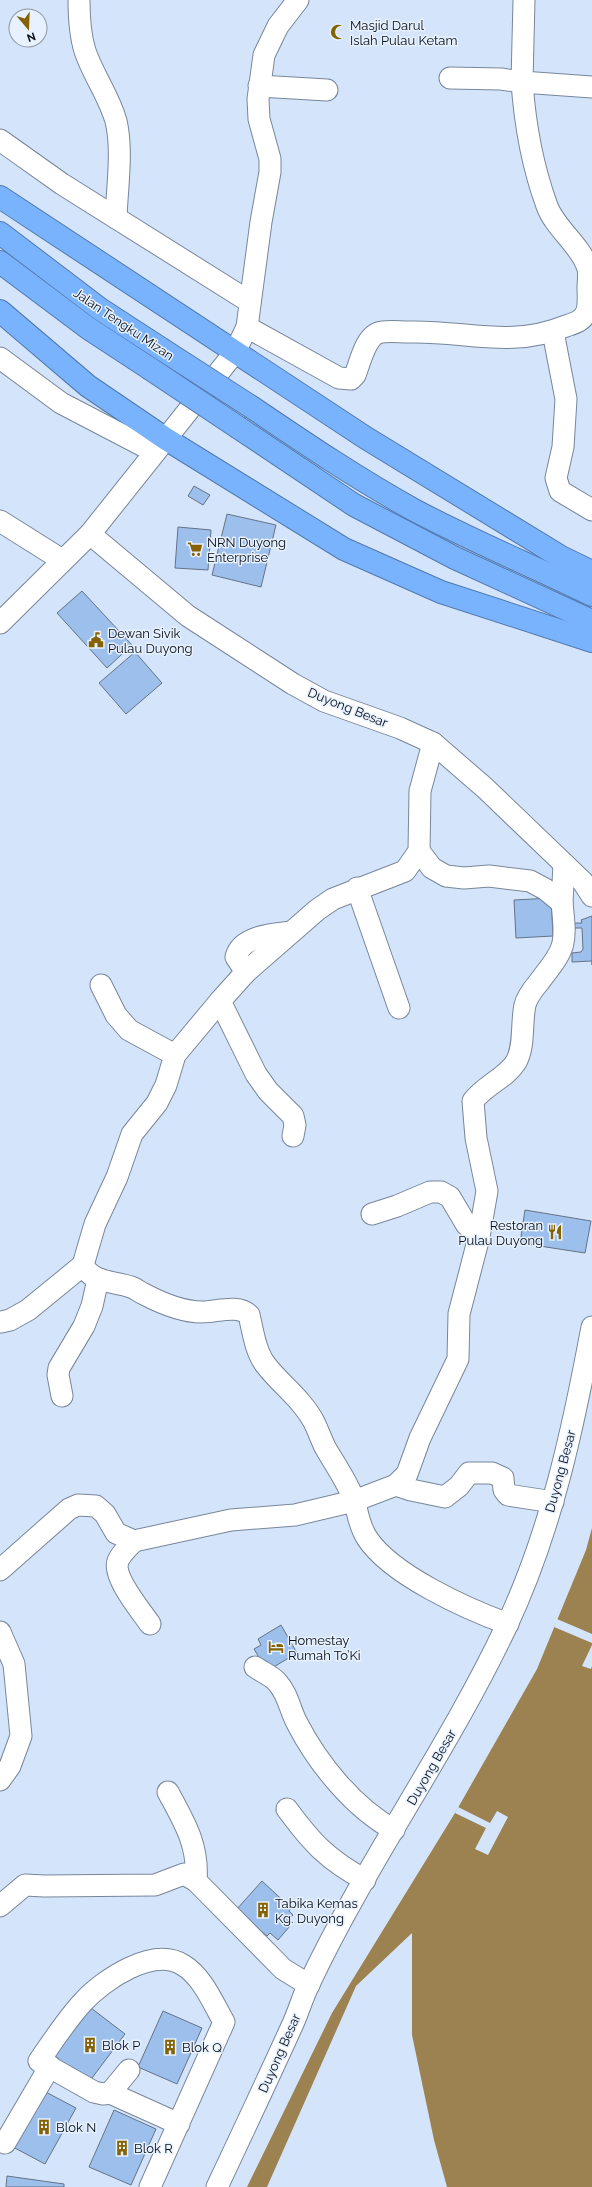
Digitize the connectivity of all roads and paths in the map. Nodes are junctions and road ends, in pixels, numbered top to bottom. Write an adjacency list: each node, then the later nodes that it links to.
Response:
1 (79, 0): 11 (street)
2 (298, 0): 6 (street)
3 (524, 0): 5 (street)
4 (450, 78): 5 (street)
5 (522, 82): 7 (street); 14 (street)
6 (259, 86): 8 (street); 15 (street)
7 (592, 88)
8 (327, 90)
9 (0, 140): 11 (street)
10 (0, 196): 19 (highway)
11 (116, 218): 15 (street)
12 (0, 233): 26 (highway, Jalan Tengku Mizan, bridge)
13 (0, 262): 27 (highway, Jalan Tengku Mizan, bridge)
14 (590, 269): 18 (street)
15 (250, 302): 17 (street)
16 (0, 311): 21 (highway)
17 (247, 327): 18 (street); 19 (street)
18 (553, 332): 22 (street)
19 (235, 352): 21 (street); 26 (highway)
20 (0, 358): 21 (street)
21 (161, 445): 24 (street); 27 (highway)
22 (592, 510)
23 (0, 521): 25 (street)
24 (90, 534): 25 (street); 30 (street, Duyong Besar)
25 (62, 560): 28 (street)
26 (589, 586)
27 (578, 622): 29 (highway)
28 (0, 624)
29 (592, 641)
30 (433, 742): 31 (street); 32 (street, Duyong Besar)
31 (419, 851): 33 (street); 35 (street)
32 (564, 864): 34 (street, Duyong Besar); 35 (street)
33 (357, 888): 37 (street); 38 (street)
34 (592, 896)
35 (562, 904): 42 (street)
36 (101, 985): 39 (street)
37 (220, 1001): 39 (street); 40 (street)
38 (399, 1008)
39 (175, 1055): 43 (street)
40 (293, 1136)
41 (372, 1214): 42 (street)
42 (479, 1237): 48 (street)
43 (83, 1265): 44 (street); 45 (street)
44 (98, 1279): 47 (street); 49 (street)
45 (1, 1322)
46 (592, 1327): 50 (street, Duyong Besar)
47 (62, 1396)
48 (396, 1485): 49 (street); 50 (street)
49 (354, 1501): 51 (street); 54 (street)
50 (553, 1502): 54 (street, Duyong Besar)
51 (134, 1541): 52 (street); 53 (street)
52 (0, 1570)
53 (150, 1624)
54 (508, 1624): 60 (street, Duyong Besar)
55 (0, 1632): 57 (street)
56 (255, 1667): 60 (street)
57 (0, 1780)
58 (168, 1792): 62 (street)
59 (287, 1809): 61 (street)
60 (394, 1830): 61 (street, Duyong Besar)
61 (365, 1880): 64 (street, Duyong Besar)
62 (196, 1881): 63 (street); 64 (street)
63 (0, 1906)
64 (309, 1984): 71 (street, Duyong Besar)
65 (50, 2066): 67 (street); 68 (street); 69 (street)
66 (129, 2070): 67 (street)
67 (110, 2093): 68 (street)
68 (179, 2124): 70 (street)
69 (5, 2143)
70 (150, 2187)
71 (217, 2187)

